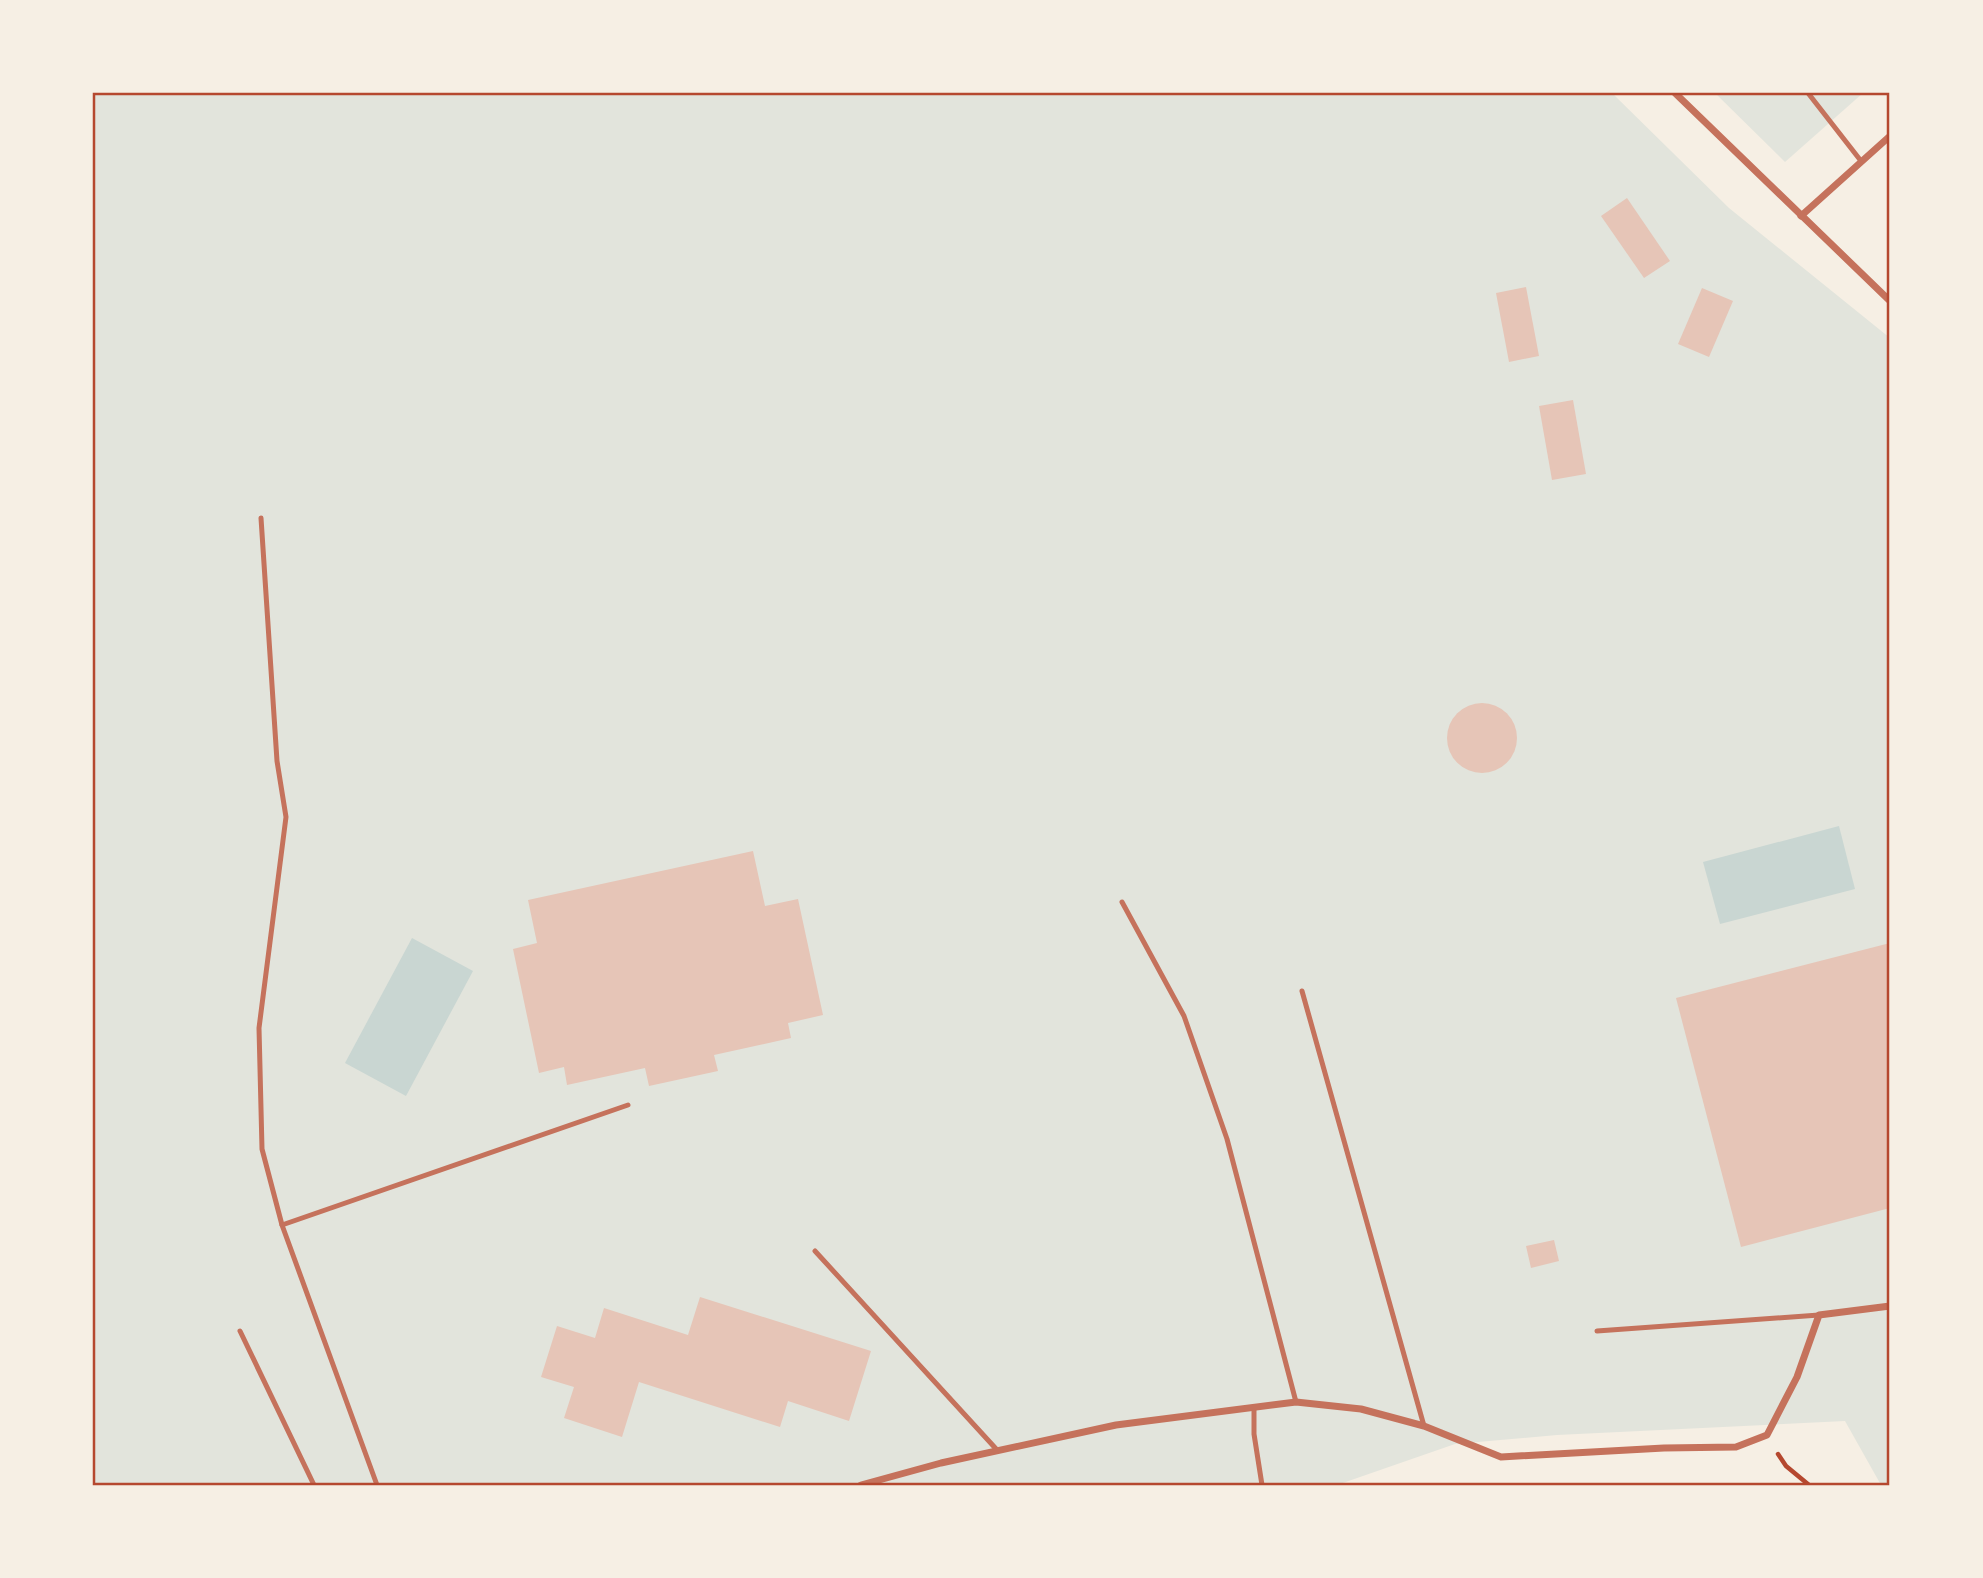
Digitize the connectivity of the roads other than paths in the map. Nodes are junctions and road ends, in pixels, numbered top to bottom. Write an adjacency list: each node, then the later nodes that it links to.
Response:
1 (1675, 93): 5 (street)
2 (1808, 93): 4 (lane)
3 (1890, 136): 4 (street)
4 (1861, 161): 5 (street)
5 (1801, 216): 6 (street)
6 (1890, 301)
7 (261, 518): 11 (lane)
8 (1122, 902): 17 (lane)
9 (1302, 991): 19 (lane)
10 (628, 1105): 11 (lane)
11 (282, 1225): 22 (lane)
12 (815, 1251): 20 (lane)
13 (1890, 1306): 14 (street)
14 (1819, 1315): 16 (lane); 19 (street)
15 (240, 1331): 21 (lane)
16 (1597, 1331)
17 (1296, 1402): 18 (street); 19 (street)
18 (1254, 1407): 20 (street); 24 (lane)
19 (1424, 1426)
20 (998, 1451): 23 (street)
21 (314, 1485)
22 (377, 1485)
23 (861, 1485)
24 (1262, 1485)

